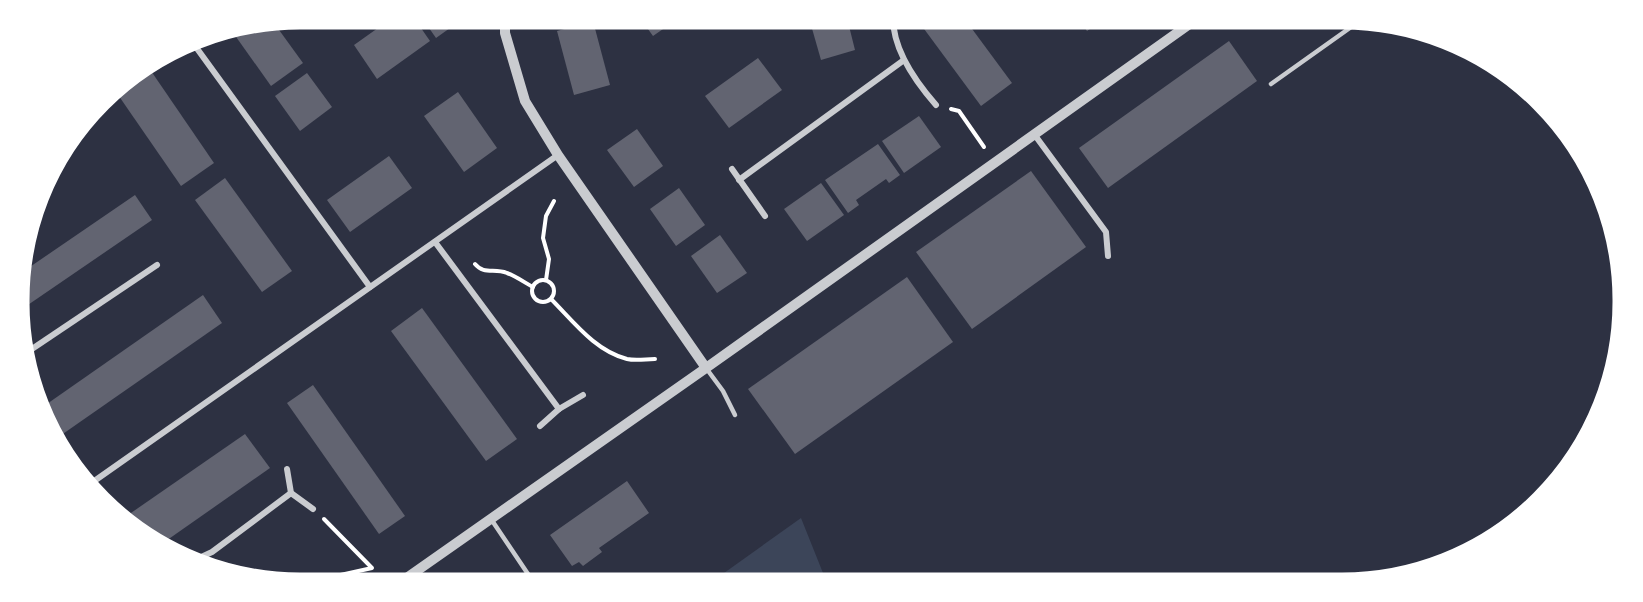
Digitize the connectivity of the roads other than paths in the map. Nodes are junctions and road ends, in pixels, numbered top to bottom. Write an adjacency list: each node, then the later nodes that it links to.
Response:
1 (505, 28): 10 (street)
2 (894, 28): 6 (street)
3 (1184, 28): 9 (street)
4 (1349, 28): 7 (lane)
5 (197, 49): 17 (street)
6 (904, 60): 8 (street); 12 (street)
7 (1271, 84)
8 (936, 105)
9 (1034, 134): 15 (street); 19 (street)
10 (558, 155): 14 (street); 19 (street)
11 (732, 169): 12 (street)
12 (739, 180): 13 (street)
13 (765, 216)
14 (435, 242): 17 (street); 21 (street)
15 (1108, 256)
16 (157, 265): 18 (street)
17 (370, 287): 25 (street)
18 (33, 348)
19 (706, 368): 22 (lane); 28 (street)
20 (583, 395): 21 (street)
21 (560, 409): 23 (street)
22 (735, 415)
23 (540, 426)
24 (286, 469): 26 (street)
25 (95, 480)
26 (291, 493): 27 (street); 29 (street)
27 (313, 509)
28 (491, 519): 30 (street); 31 (lane)
29 (204, 556)
30 (412, 574)
31 (527, 574)

